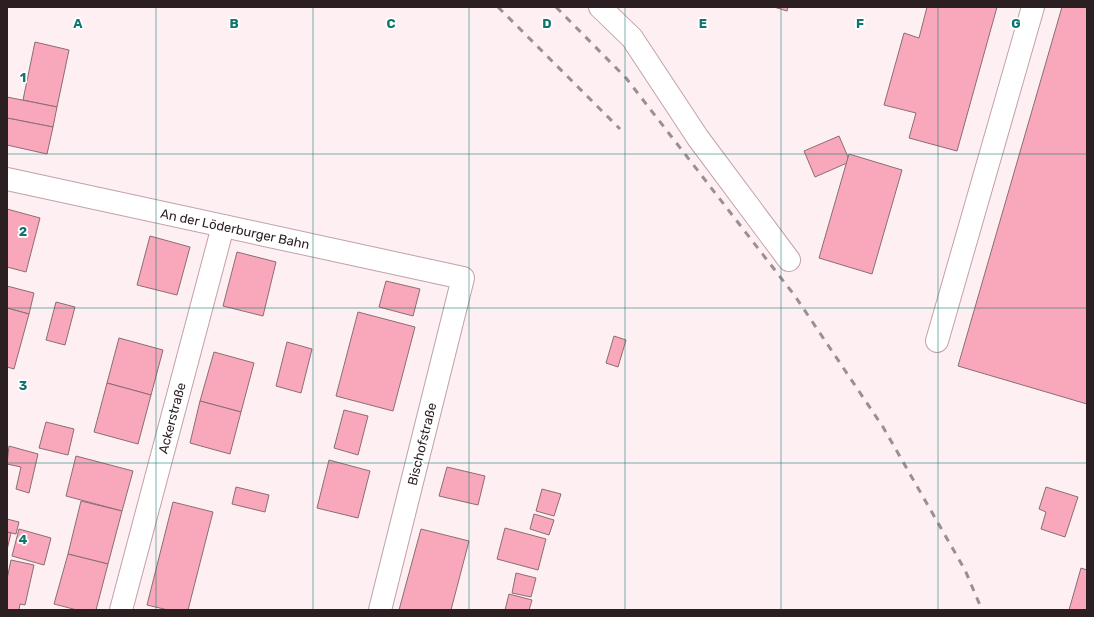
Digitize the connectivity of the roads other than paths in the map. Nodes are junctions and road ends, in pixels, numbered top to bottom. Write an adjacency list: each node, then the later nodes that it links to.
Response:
1 (600, 7): 5 (street)
2 (1034, 7): 7 (street)
3 (7, 179): 4 (street, An der Löderburger Bahn)
4 (223, 226): 6 (street, An der Löderburger Bahn); 8 (street, Ackerstraße)
5 (789, 260)
6 (463, 278): 9 (street, Bischofstraße)
7 (937, 341)
8 (121, 610)
9 (380, 610)

